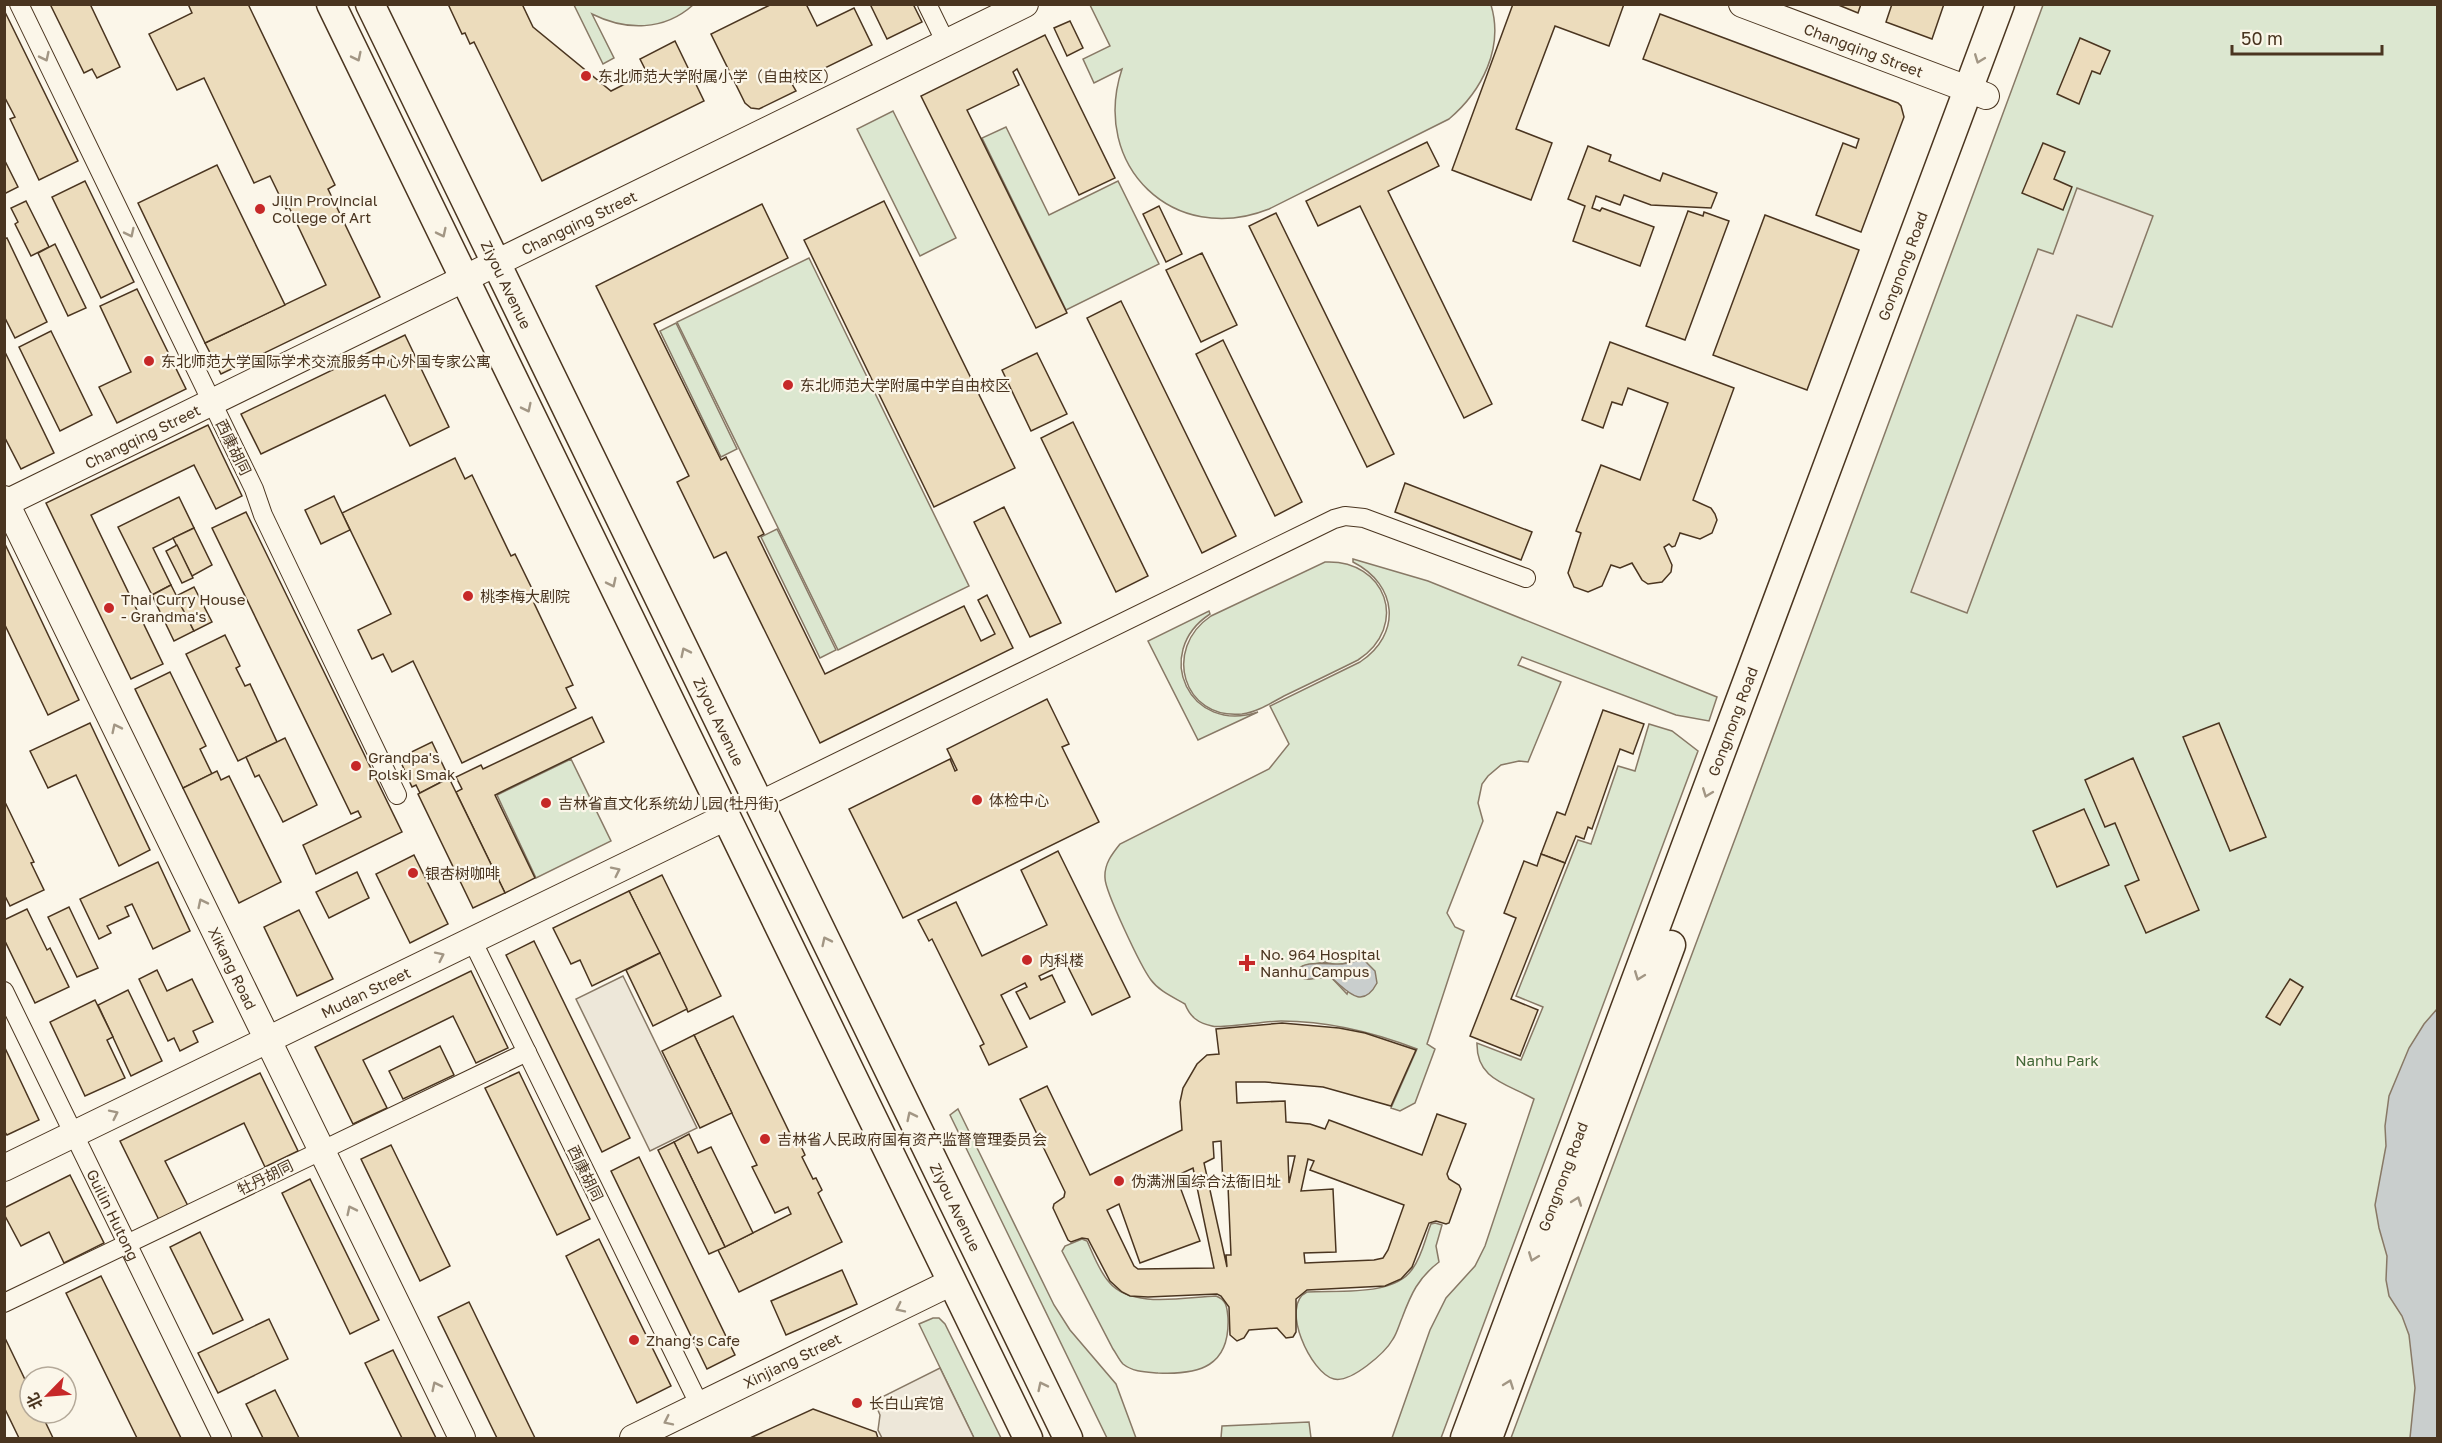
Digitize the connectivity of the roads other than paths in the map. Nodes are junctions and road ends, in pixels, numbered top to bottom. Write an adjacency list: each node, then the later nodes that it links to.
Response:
1 (20, 4): 13 (street, 西康胡同, one-way to 13)
2 (331, 4): 12 (main road, one-way to 12)
3 (370, 4): 11 (main road, Ziyou Avenue)
4 (927, 4): 9 (street)
5 (1025, 4): 9 (street, Changqing Street)
6 (1742, 4): 10 (street, Changqing Street)
7 (2000, 4): 10 (main road, Gongnong Road, one-way to 10)
8 (2020, 4): 10 (main road, Gongnong Road)
9 (946, 43): 11 (street, Changqing Street)
10 (1977, 93): 35 (main road, Gongnong Road, one-way to 35); 36 (main road, Gongnong Road, one-way to 10)
11 (496, 263): 12 (street, Changqing Street); 17 (main road, Ziyou Avenue, one-way to 11)
12 (464, 279): 13 (street, Changqing Street); 18 (main road, one-way to 18)
13 (212, 403): 14 (street, Changqing Street); 16 (street, 西康胡同)
14 (5, 502): 21 (street, Xikang Road, one-way to 14)
15 (1526, 578): 17 (street)
16 (397, 795)
17 (758, 801): 34 (main road, Ziyou Avenue, one-way to 17)
18 (726, 817): 19 (street, Mudan Street, one-way to 18); 27 (main road)
19 (472, 940): 21 (street, Mudan Street, one-way to 19); 22 (street, 西康胡同)
20 (4, 991): 23 (street, Guilin Hutong)
21 (268, 1039): 23 (street, Mudan Street, one-way to 21); 24 (street, Xikang Road)
22 (527, 1052): 24 (street, 牡丹胡同); 29 (street, 西康胡同)
23 (74, 1134): 25 (street, Mudan Street); 26 (street, Guilin Hutong)
24 (322, 1149): 26 (street, 牡丹胡同); 31 (street, Xikang Road, one-way to 24)
25 (4, 1168)
26 (128, 1244): 28 (street, 牡丹胡同); 30 (street, Guilin Hutong)
27 (952, 1282): 29 (street, Xinjiang Street, one-way to 29); 33 (main road)
28 (4, 1303)
29 (700, 1406): 32 (street, Xinjiang Street, one-way to 32)
30 (222, 1438)
31 (462, 1438)
32 (633, 1438)
33 (1028, 1438)
34 (1068, 1438)
35 (1465, 1438)
36 (1488, 1438)

